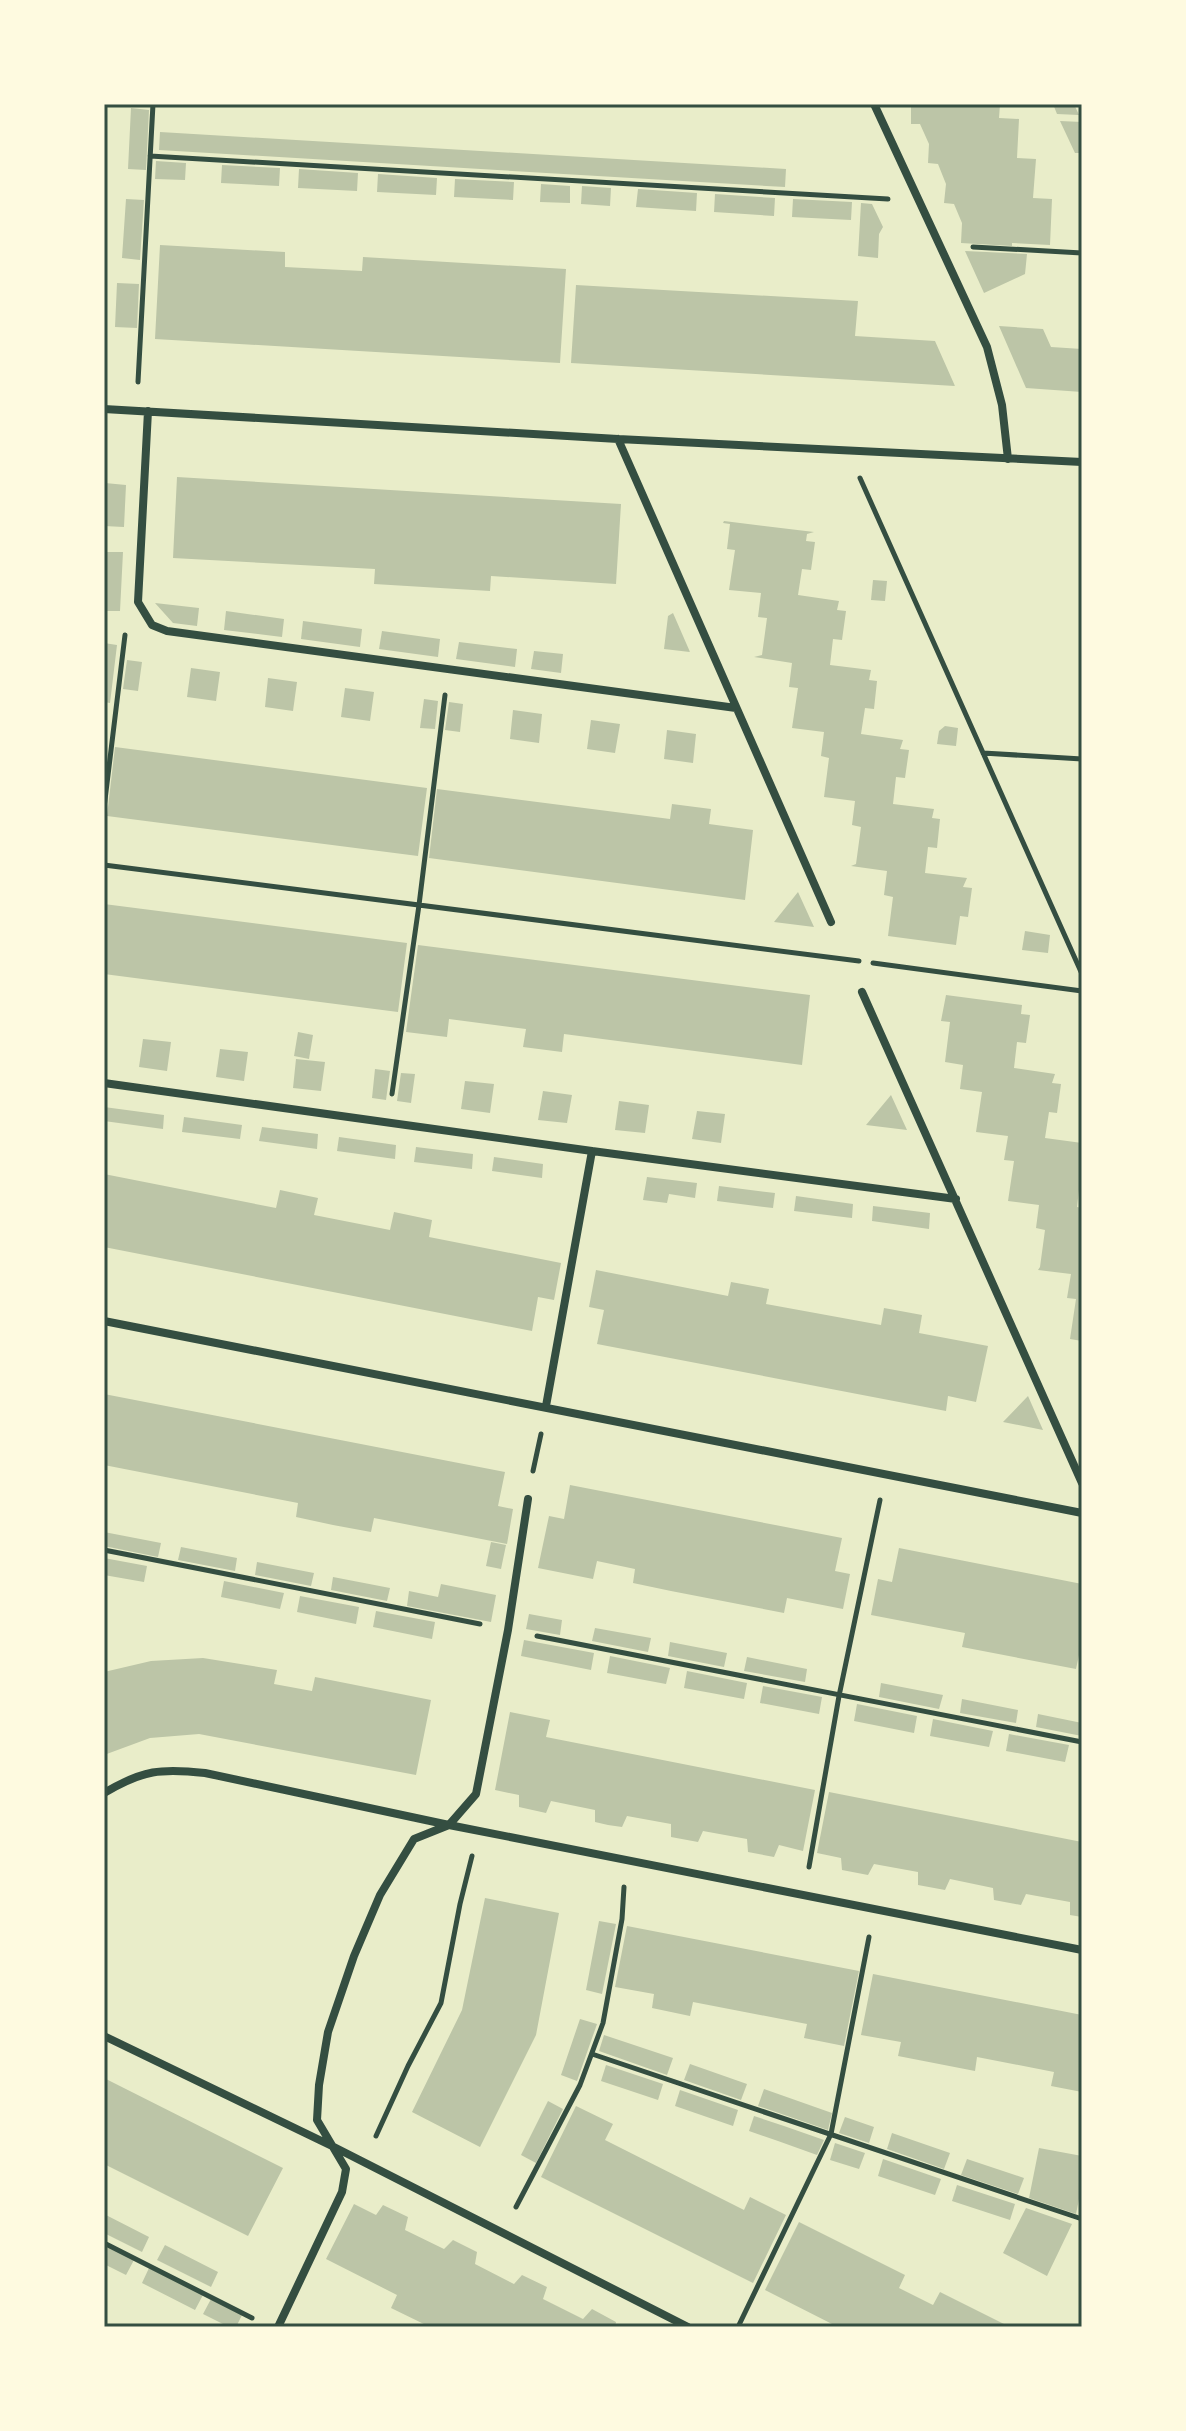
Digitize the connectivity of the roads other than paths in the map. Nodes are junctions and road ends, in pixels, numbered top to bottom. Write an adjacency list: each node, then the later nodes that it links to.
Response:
1 (874, 104): 5 (street)
2 (104, 409): 3 (street)
3 (148, 411): 4 (street); 7 (street)
4 (618, 439): 5 (street); 7 (street)
5 (1008, 459): 6 (street)
6 (1082, 462)
7 (736, 708): 8 (street)
8 (831, 922)
9 (862, 992): 12 (street)
10 (104, 1083): 11 (street)
11 (592, 1151): 12 (street); 14 (street)
12 (956, 1199): 15 (street)
13 (104, 1321): 14 (street)
14 (546, 1406): 17 (street)
15 (1082, 1483)
16 (528, 1499): 19 (street)
17 (1082, 1513)
18 (104, 1793): 19 (street)
19 (449, 1825): 20 (street); 22 (street)
20 (1082, 1950)
21 (104, 2036): 22 (street)
22 (334, 2147): 23 (street); 24 (street)
23 (278, 2327)
24 (688, 2327)

